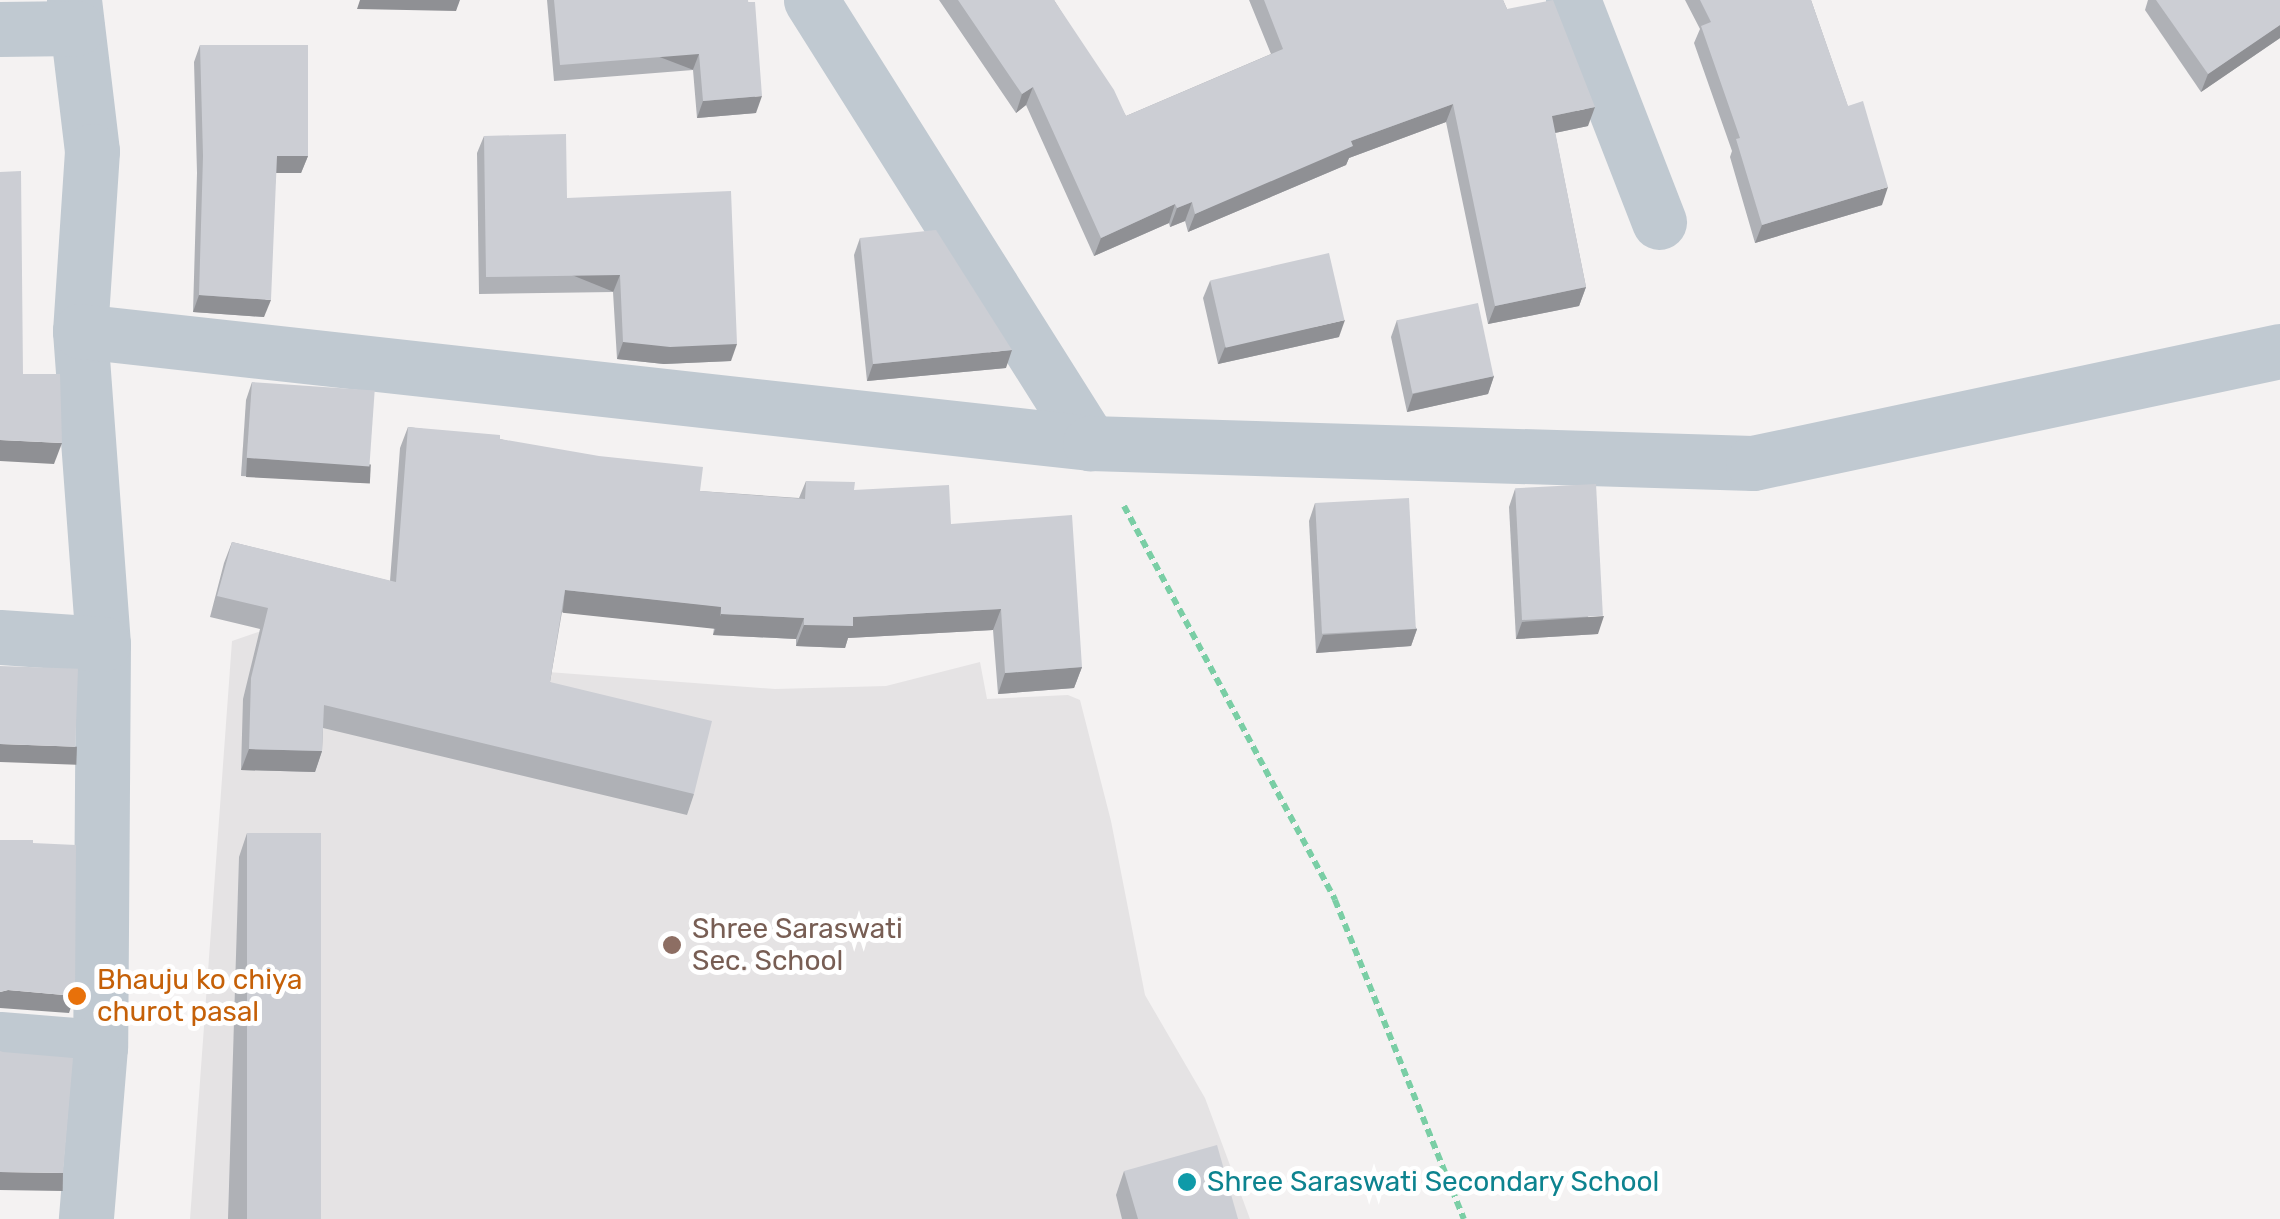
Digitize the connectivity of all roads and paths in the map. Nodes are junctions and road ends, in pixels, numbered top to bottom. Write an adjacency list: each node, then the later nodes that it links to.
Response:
1 (811, 0): 8 (street)
2 (1573, 0): 5 (street)
3 (75, 14): 4 (street); 6 (street)
4 (0, 29)
5 (1659, 222)
6 (80, 331): 8 (street); 10 (street)
7 (2280, 351): 8 (street)
8 (1090, 443): 14 (path)
9 (0, 637): 10 (street)
10 (103, 644): 12 (street)
11 (0, 1039): 12 (street)
12 (100, 1047): 13 (street)
13 (86, 1219)
14 (1464, 1219)

